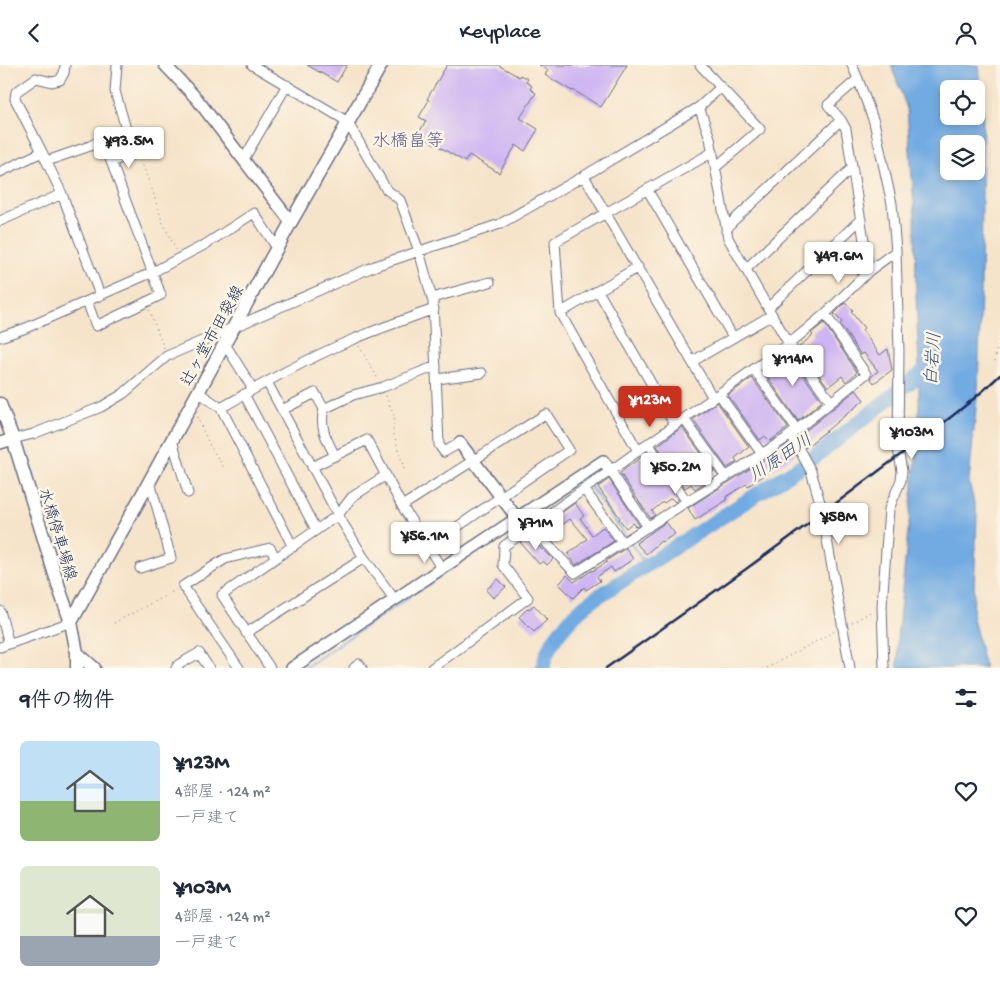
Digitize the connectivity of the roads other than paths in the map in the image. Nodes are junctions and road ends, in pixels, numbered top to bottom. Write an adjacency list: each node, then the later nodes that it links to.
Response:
1 (65, 65): 15 (street)
2 (117, 65): 14 (street)
3 (165, 65): 18 (street)
4 (252, 65): 9 (street)
5 (381, 65): 13 (main road, 辻ヶ堂市田袋線)
6 (700, 65): 10 (street)
7 (852, 65): 8 (street)
8 (858, 79): 12 (street); 34 (street)
9 (287, 85): 13 (street); 18 (street)
10 (721, 87): 11 (street); 21 (street)
11 (699, 107): 17 (street); 24 (street)
12 (841, 120): 22 (street); 31 (street)
13 (348, 123): 30 (main road, 辻ヶ堂市田袋線); 33 (street)
14 (103, 140): 19 (street); 20 (street)
15 (42, 152): 19 (street); 23 (street)
16 (138, 152): 20 (street)
17 (712, 152): 21 (street); 25 (street)
18 (244, 159): 30 (street)
19 (47, 161): 26 (street)
20 (111, 163): 38 (street)
21 (716, 167): 31 (street)
22 (852, 168): 28 (street); 36 (street)
23 (0, 172)
24 (584, 175): 27 (street); 33 (street)
25 (647, 189): 27 (street); 50 (street)
26 (62, 194): 29 (street); 41 (street)
27 (606, 213): 35 (street); 46 (street)
28 (861, 219): 37 (street); 45 (street)
29 (0, 221)
30 (291, 222): 32 (main road, 辻ヶ堂市田袋線)
31 (726, 231): 36 (street)
32 (277, 248): 38 (street); 48 (main road, 辻ヶ堂市田袋線)
33 (419, 251): 42 (street); 48 (street)
34 (896, 251): 37 (street); 119 (street)
35 (638, 267): 40 (street); 53 (street)
36 (746, 269): 45 (street)
37 (869, 271): 47 (street)
38 (153, 272): 41 (street); 43 (street)
39 (490, 281): 42 (street)
40 (598, 291): 46 (street); 69 (street)
41 (100, 295): 43 (street)
42 (432, 298): 44 (street)
43 (87, 301): 49 (street)
44 (434, 309): 54 (street); 58 (street)
45 (770, 312): 50 (street); 52 (street)
46 (560, 313): 76 (street)
47 (825, 314): 52 (street); 63 (street)
48 (234, 327): 51 (main road, 辻ヶ堂市田袋線); 71 (street)
49 (0, 337)
50 (733, 337): 53 (street)
51 (225, 344): 59 (street); 60 (main road, 辻ヶ堂市田袋線)
52 (789, 344): 55 (street); 63 (street)
53 (692, 361): 62 (street)
54 (436, 366): 57 (street); 67 (street)
55 (754, 369): 62 (street); 70 (street)
56 (482, 373): 57 (street)
57 (437, 379): 74 (street)
58 (267, 382): 59 (street); 66 (street)
59 (253, 389): 61 (street)
60 (198, 392): 65 (street); 72 (main road, 辻ヶ堂市田袋線)
61 (244, 394): 65 (street); 94 (street)
62 (716, 396): 68 (street); 77 (street)
63 (831, 402): 70 (street)
64 (0, 404): 71 (main road, 水橋停車場線)
65 (221, 408): 96 (street)
66 (282, 409): 67 (street); 80 (street)
67 (324, 409): 78 (street)
68 (684, 419): 69 (street); 83 (street)
69 (675, 425): 75 (street)
70 (794, 432): 77 (street); 118 (street)
71 (13, 439): 73 (street); 104 (main road, 水橋停車場線)
72 (172, 440): 84 (main road, 辻ヶ堂市田袋線); 86 (street)
73 (0, 443)
74 (460, 443): 79 (street)
75 (648, 443): 76 (street); 88 (street)
76 (638, 451): 81 (street)
77 (762, 454): 83 (street)
78 (336, 455): 80 (street); 82 (street)
79 (473, 461): 87 (street); 87 (street); 89 (street)
80 (312, 467): 90 (street)
81 (610, 470): 85 (street); 91 (street); 93 (street)
82 (386, 475): 89 (street); 90 (street)
83 (726, 477): 88 (street)
84 (150, 482): 100 (street); 104 (main road, 辻ヶ堂市田袋線)
85 (584, 489): 92 (street); 95 (street)
86 (188, 493)
87 (500, 497): 91 (street); 97 (street)
88 (687, 502): 93 (street)
89 (402, 506): 97 (street)
90 (338, 515): 94 (street); 99 (street)
91 (517, 518): 101 (street)
92 (531, 527): 95 (street); 117 (street)
93 (648, 527): 95 (street)
94 (316, 530): 96 (street)
95 (622, 543)
96 (293, 547): 98 (street)
97 (428, 547): 101 (street)
98 (276, 558): 105 (street); 112 (street)
99 (364, 558): 102 (street); 105 (street)
100 (140, 567)
101 (442, 569): 102 (street)
102 (394, 600): 114 (street)
103 (0, 611): 106 (street)
104 (71, 622): 106 (street); 107 (main road, 水橋停車場線)
105 (246, 633): 113 (street)
106 (5, 646)
107 (77, 653): 108 (main road); 109 (main road)
108 (78, 668)
109 (94, 668)
110 (176, 668): 111 (street)
111 (209, 668)
112 (239, 668)
113 (270, 668)
114 (292, 668)
115 (354, 668): 116 (street)
116 (362, 668)
117 (432, 668)
118 (850, 668)
119 (884, 668)

